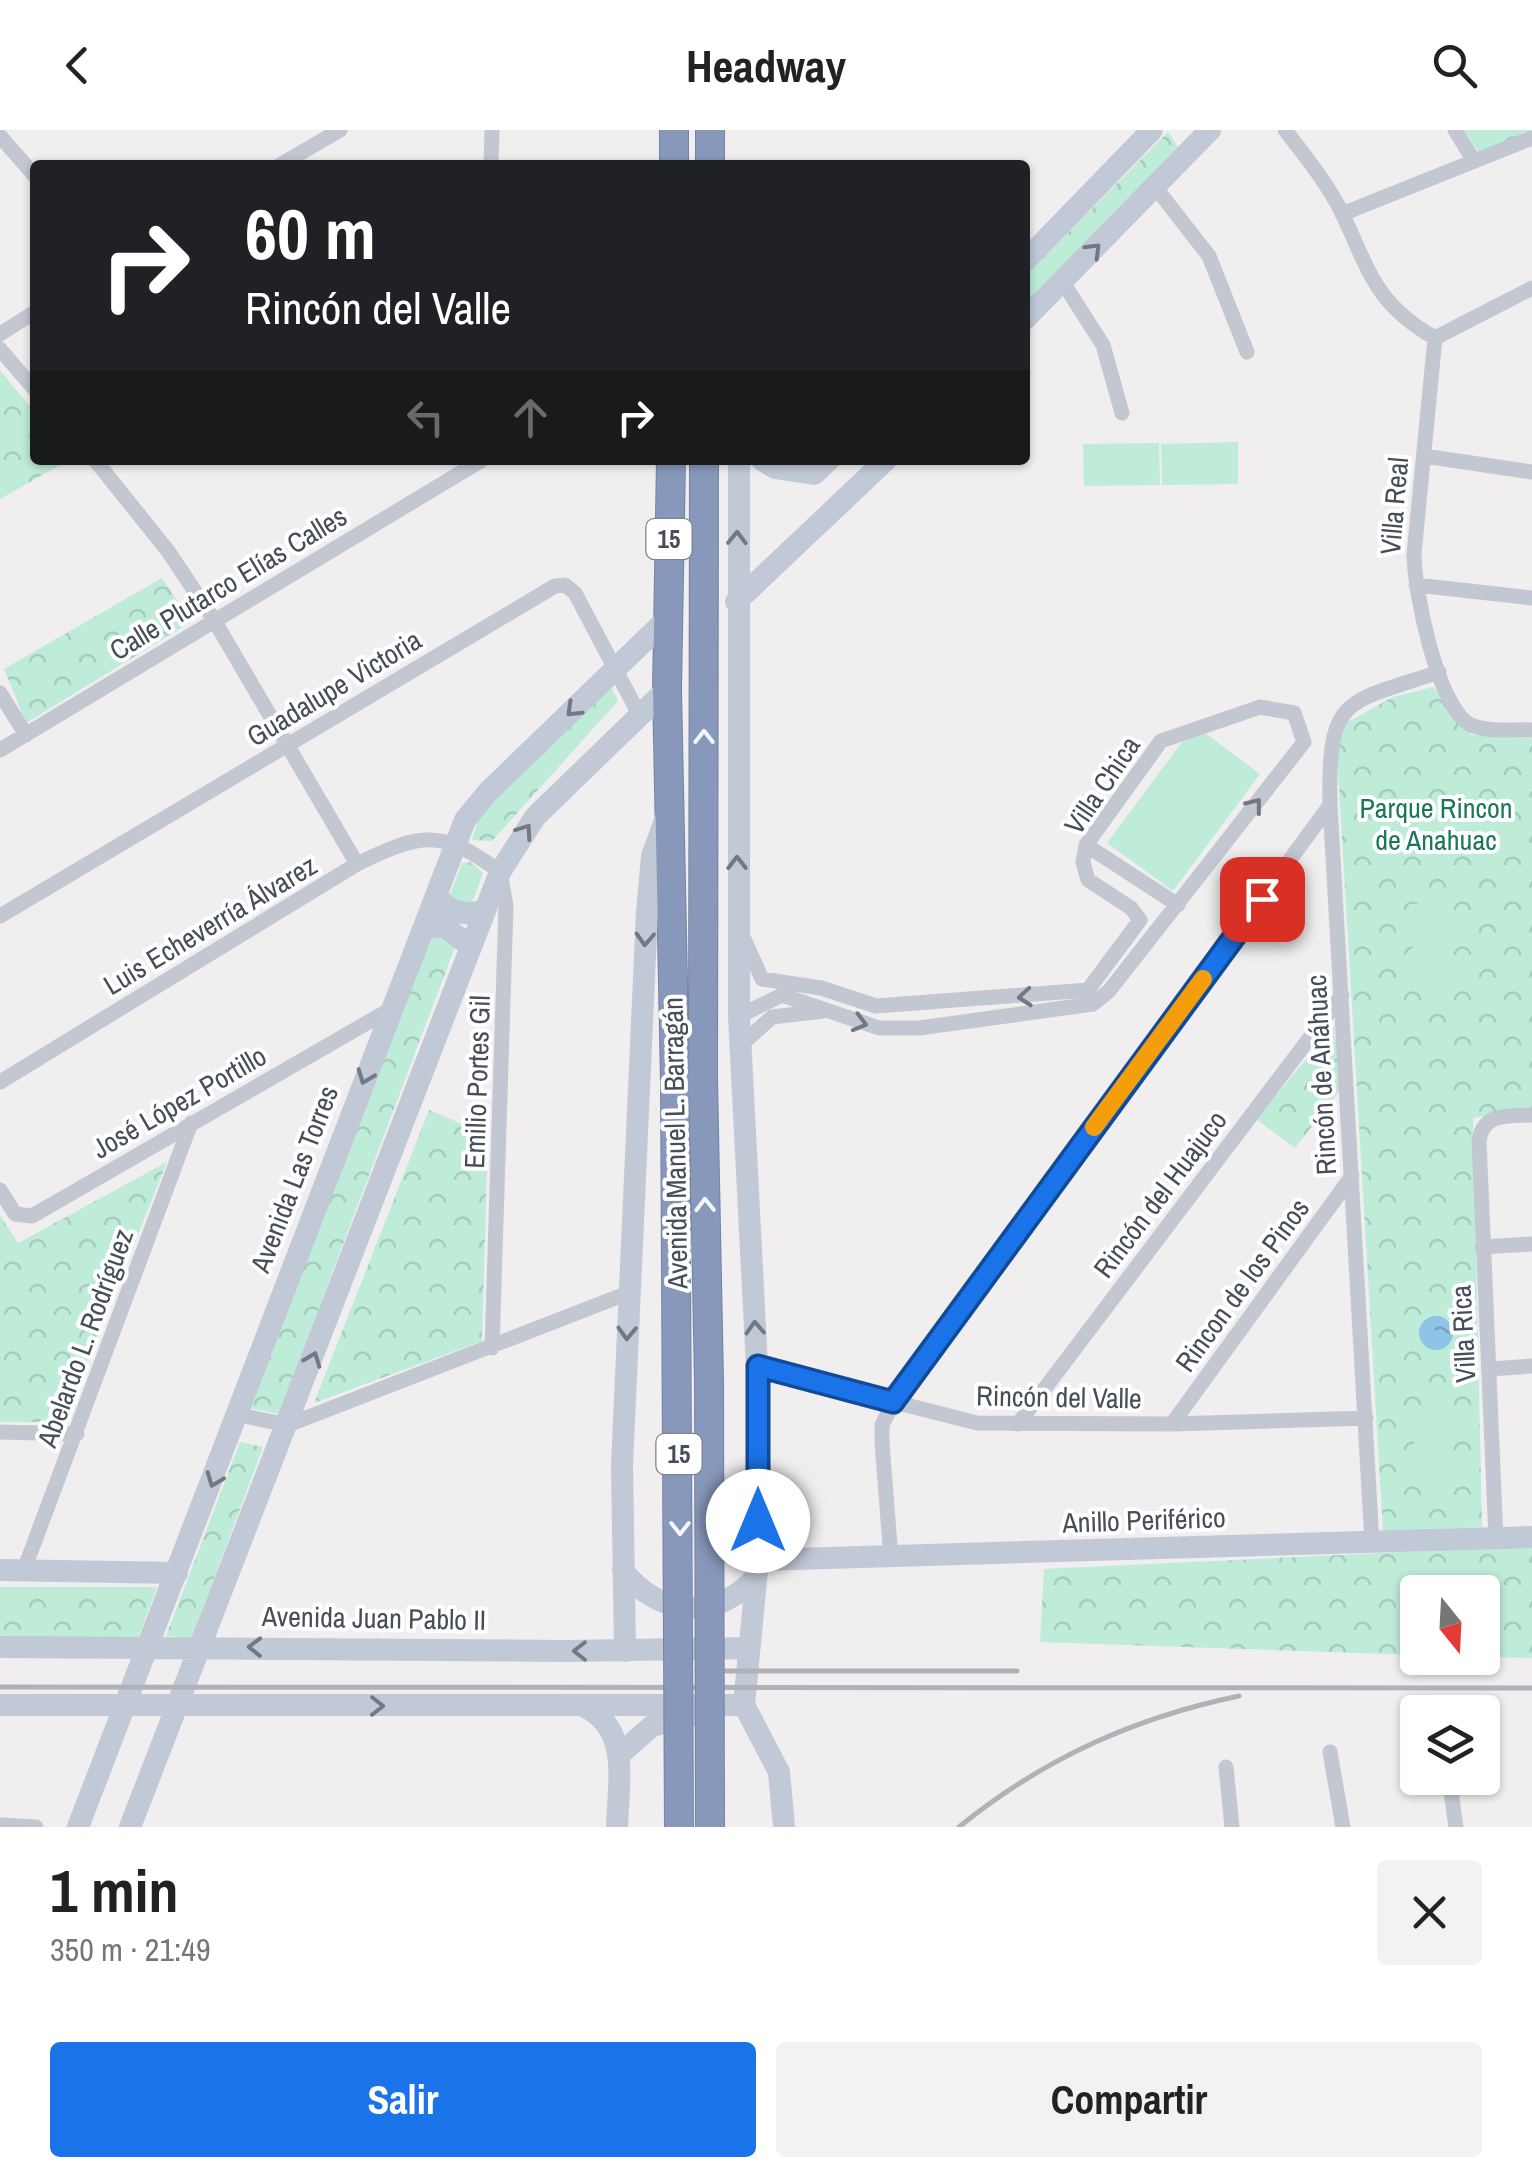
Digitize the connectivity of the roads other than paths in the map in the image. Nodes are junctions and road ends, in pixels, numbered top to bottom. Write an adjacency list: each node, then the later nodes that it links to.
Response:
1 (340, 130): 12 (street)
2 (492, 130): 13 (street)
3 (674, 130): 14 (highway)
4 (710, 130): 15 (highway)
5 (1152, 130): 20 (street)
6 (1210, 130): 10 (street)
7 (1285, 130): 19 (street)
8 (1455, 130): 16 (street)
9 (0, 132): 17 (street)
10 (1185, 138): 18 (street)
11 (1532, 138): 16 (street)
12 (289, 160)
13 (492, 160)
14 (674, 160)
15 (710, 160)
16 (1474, 161): 19 (street)
17 (30, 170)
18 (1156, 188): 21 (street, one-way to 18); 28 (street)
19 (1342, 214): 26 (street)
20 (1030, 256)
21 (1062, 280): 23 (street); 30 (street)
22 (1532, 288): 26 (street)
23 (1030, 314)
24 (30, 315): 25 (street)
25 (0, 334)
26 (1435, 338): 31 (street, Villa Real)
27 (0, 349): 29 (street)
28 (1247, 352)
29 (30, 384)
30 (1122, 413)
31 (1424, 456): 40 (street); 42 (street, Villa Real)
32 (99, 465): 46 (street)
33 (474, 465): 46 (street, Calle Plutarco Elías Calles)
34 (671, 465): 45 (highway, Avenida Manuel L. Barragán / 15)
35 (704, 465): 77 (highway, Avenida Manuel L. Barragán / 15, one-way to 35)
36 (739, 465): 44 (street, one-way to 36)
37 (770, 465): 39 (street)
38 (880, 465): 41 (street)
39 (822, 467): 41 (street)
40 (1532, 472)
41 (837, 504): 44 (street)
42 (1416, 585): 43 (street); 48 (street, Villa Real)
43 (1532, 598)
44 (736, 602): 66 (street, one-way to 44)
45 (668, 618): 47 (street, Avenida Las Torres); 49 (highway, Avenida Manuel L. Barragán / 15)
46 (214, 620): 53 (street, Calle Plutarco Elías Calles); 54 (street)
47 (614, 670): 51 (street, Guadalupe Victoria); 54 (street, Guadalupe Victoria); 58 (street, Avenida Las Torres, one-way to 58)
48 (1439, 672): 52 (street, Villa Real); 56 (street, Rincón de Anáhuac)
49 (667, 690): 51 (street); 57 (highway, Avenida Manuel L. Barragán / 15)
50 (0, 693): 53 (street)
51 (640, 716): 61 (street, one-way to 51)
52 (1532, 730)
53 (26, 735): 55 (street, Calle Plutarco Elías Calles)
54 (286, 746): 60 (street); 65 (street, Guadalupe Victoria)
55 (0, 750)
56 (1330, 804): 70 (street, Rincón de Anáhuac); 90 (street)
57 (669, 810): 77 (highway, Avenida Manuel L. Barragán / 15); 85 (street, one-way to 85)
58 (456, 842): 60 (street, Luis Echeverría Álvarez); 61 (street); 62 (street, Avenida Las Torres)
59 (1086, 846): 63 (street); 63 (street, Villa Chica, one-way to 59); 69 (street, Villa Chica)
60 (358, 864): 78 (street, Luis Echeverría Álvarez)
61 (500, 872): 64 (street); 86 (street, Emilio Portes Gil)
62 (437, 897): 64 (street); 67 (street, Avenida Las Torres)
63 (1178, 906): 69 (street, Villa Chica)
64 (484, 910): 68 (street)
65 (0, 916)
66 (738, 920): 71 (street); 74 (street)
67 (425, 927): 68 (street); 72 (street, Avenida Las Torres)
68 (469, 945): 95 (street, one-way to 68)
69 (1093, 995): 71 (street, one-way to 71); 75 (street)
70 (1342, 995): 81 (street, Rincón de Anáhuac); 93 (street, Rincón del Huajuco)
71 (898, 1006): 75 (street)
72 (392, 1010): 80 (street, José López Portillo); 91 (street, Avenida Las Torres, one-way to 91)
73 (824, 1011): 74 (street); 75 (street, one-way to 75); 76 (street)
74 (738, 1016): 76 (street)
75 (904, 1028)
76 (740, 1046): 87 (street, one-way to 76)
77 (689, 1080): 126 (highway, Avenida Manuel L. Barragán / 15, one-way to 126, bridge); 127 (highway, Avenida Manuel L. Barragán / 15, one-way to 77, bridge)
78 (0, 1082)
79 (1532, 1115): 84 (street, Villa Rica)
80 (191, 1123): 82 (street, José López Portillo); 97 (street, Abelardo L. Rodríguez)
81 (1352, 1176): 92 (street, Rincón de Anáhuac); 94 (street, Rincon de los Pinos)
82 (0, 1190)
83 (1532, 1244): 84 (street)
84 (1482, 1247): 89 (street, Villa Rica)
85 (628, 1293): 86 (street); 105 (street, one-way to 105)
86 (492, 1348): 95 (street)
87 (758, 1366): 90 (street, Rincón del Valle); 102 (street)
88 (1532, 1366): 89 (street)
89 (1490, 1369): 99 (street, Villa Rica)
90 (893, 1402): 93 (street, Rincón del Valle); 101 (street)
91 (240, 1415): 95 (street); 106 (street, Avenida Las Torres, one-way to 106)
92 (1366, 1418): 94 (street, Rincón del Valle); 100 (street, Rincón de Anáhuac)
93 (1018, 1424): 94 (street, Rincón del Valle)
94 (1172, 1424)
95 (288, 1425): 108 (street)
96 (0, 1432): 97 (street)
97 (77, 1434): 104 (street, Abelardo L. Rodríguez)
98 (1532, 1537): 99 (street, Anillo Periférico)
99 (1496, 1539): 100 (street, Anillo Periférico)
100 (1372, 1543): 101 (street, Anillo Periférico)
101 (891, 1558): 102 (street, Anillo Periférico)
102 (757, 1568): 105 (street); 110 (street)
103 (0, 1570): 104 (street)
104 (24, 1570): 106 (street)
105 (623, 1571): 111 (street)
106 (177, 1573): 107 (street, Avenida Las Torres)
107 (145, 1646): 108 (street, Avenida Juan Pablo II); 109 (street, Avenida Juan Pablo II); 113 (street, Avenida Las Torres)
108 (201, 1646): 111 (street, Avenida Juan Pablo II, one-way to 108); 115 (street)
109 (0, 1647)
110 (748, 1648): 111 (street, Avenida Juan Pablo II); 116 (street)
111 (625, 1651)
112 (0, 1705): 113 (street)
113 (121, 1706): 115 (street); 123 (street, Avenida Las Torres)
114 (584, 1706): 115 (street, one-way to 114); 116 (street); 118 (street)
115 (178, 1707): 124 (street)
116 (748, 1714): 118 (street); 128 (street)
117 (1330, 1752): 130 (street)
118 (619, 1754): 125 (street)
119 (1226, 1767): 129 (street)
120 (1451, 1795): 131 (street)
121 (0, 1826): 122 (street)
122 (36, 1827)
123 (78, 1827)
124 (130, 1827)
125 (617, 1827)
126 (679, 1827)
127 (710, 1827)
128 (784, 1827)
129 (1232, 1827)
130 (1343, 1827)
131 (1456, 1827)

